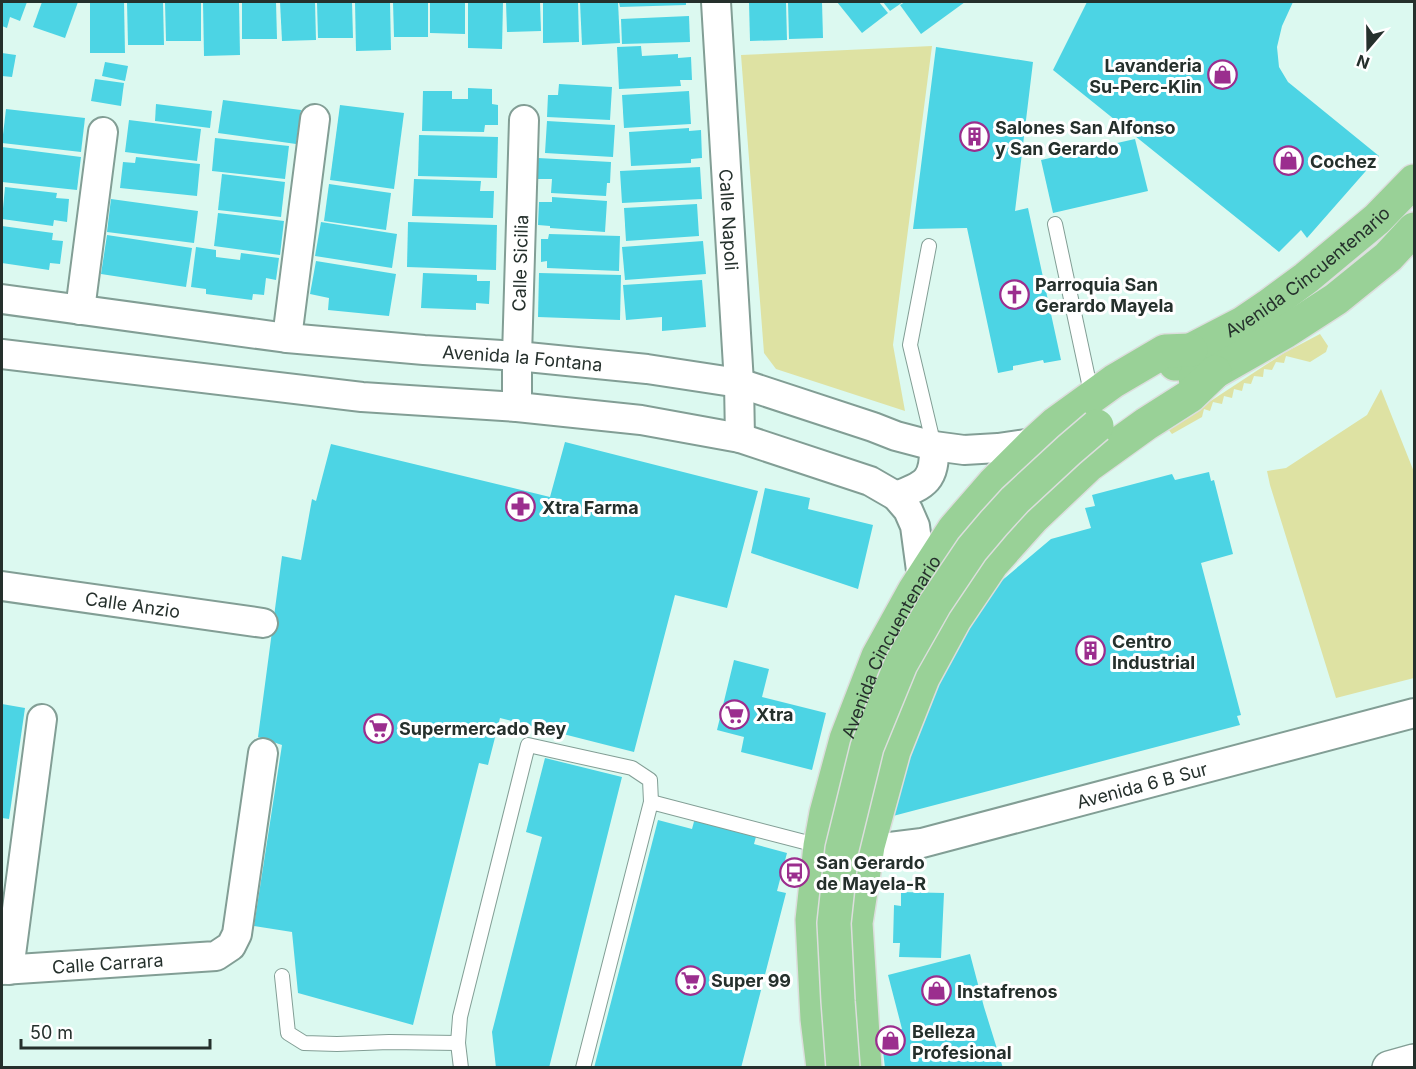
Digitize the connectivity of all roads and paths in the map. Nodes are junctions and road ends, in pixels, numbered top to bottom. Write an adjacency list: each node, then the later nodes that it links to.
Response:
1 (716, 2): 15 (street, Calle Napoli)
2 (315, 118): 11 (street)
3 (524, 120): 13 (street, Calle Sicilia)
4 (103, 132): 10 (street)
5 (1414, 181): 17 (main road, Avenida Cincuentenario)
6 (1055, 224): 17 (lane)
7 (1414, 229): 14 (main road, Avenida Cincuentenario)
8 (929, 246): 20 (lane)
9 (2, 299): 10 (street, Avenida la Fontana)
10 (80, 310): 11 (street, Avenida la Fontana)
11 (287, 338): 13 (street, Avenida la Fontana)
12 (2, 354): 16 (street)
13 (517, 356): 15 (street, Avenida la Fontana); 16 (street, Calle Sicilia)
14 (1215, 372): 17 (main road, Avenida Cincuentenario); 31 (main road, Avenida Cincuentenario)
15 (739, 383): 18 (street, Calle Napoli); 20 (street, Avenida la Fontana)
16 (517, 407): 18 (street)
17 (1095, 411): 19 (main road, Avenida Cincuentenario); 41 (main road, Avenida Cincuentenario, bridge)
18 (740, 438): 21 (street)
19 (1034, 442): 20 (street, Avenida la Fontana); 22 (main road, Avenida Cincuentenario)
20 (934, 446): 21 (street)
21 (896, 496): 22 (street)
22 (922, 578): 29 (main road, Avenida Cincuentenario)
23 (2, 586): 24 (street, Calle Anzio)
24 (262, 623)
25 (1414, 713): 31 (street, Avenida 6 B Sur)
26 (42, 719): 32 (street)
27 (263, 753): 32 (street, Calle Carrara)
28 (651, 802): 30 (lane); 35 (lane); 38 (lane)
29 (826, 813): 30 (main road, Avenida Cincuentenario); 31 (main road)
30 (820, 846): 34 (main road, Avenida Cincuentenario)
31 (868, 846): 42 (main road, Avenida Cincuentenario)
32 (5, 970)
33 (282, 976): 35 (lane)
34 (817, 1019): 39 (main road); 40 (main road, Avenida Cincuentenario)
35 (458, 1043): 37 (lane)
36 (1414, 1061): 43 (street)
37 (461, 1068)
38 (583, 1068)
39 (800, 1068)
40 (823, 1068)
41 (843, 1068)
42 (865, 1068)
43 (1389, 1068)

